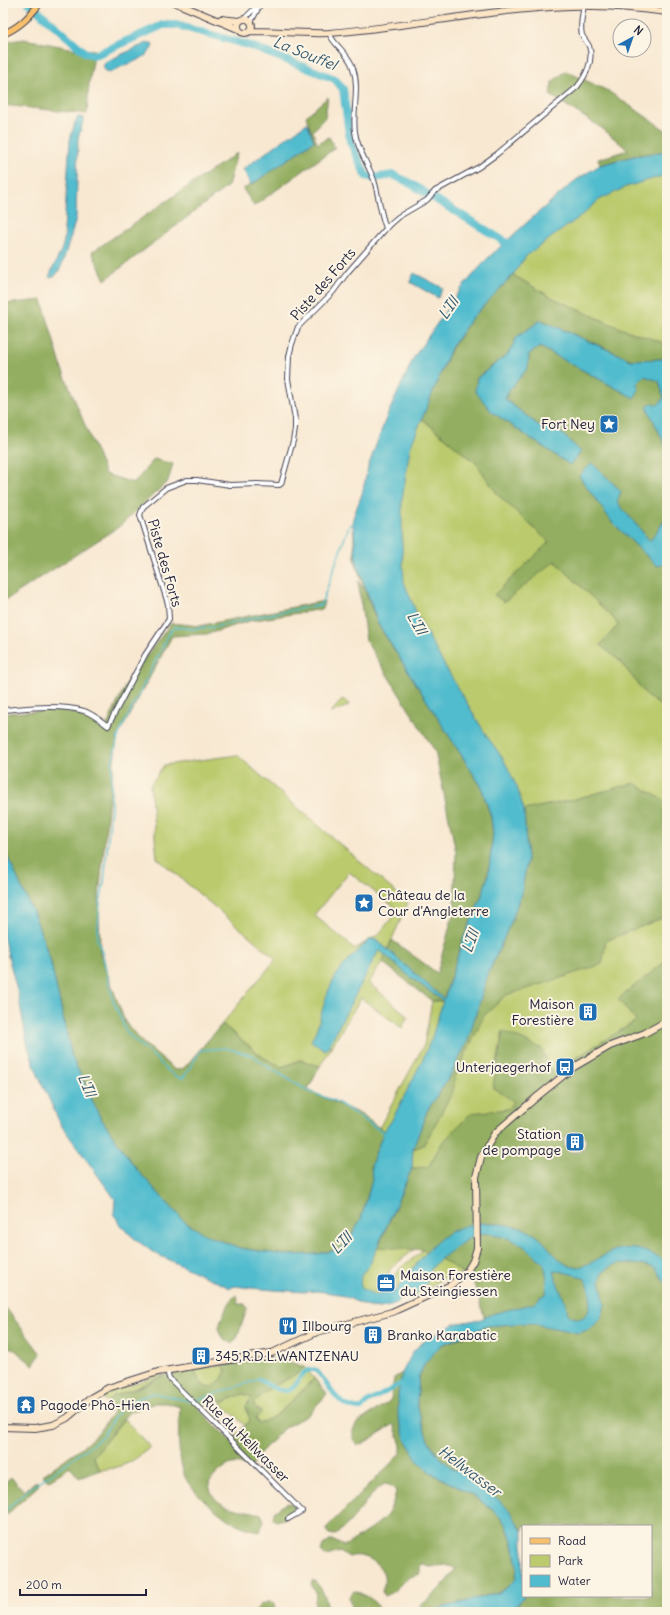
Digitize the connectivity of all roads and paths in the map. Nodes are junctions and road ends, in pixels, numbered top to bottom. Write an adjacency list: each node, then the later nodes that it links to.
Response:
1 (176, 3): 6 (main road)
2 (260, 3): 7 (street); 8 (street)
3 (38, 4): 11 (main road)
4 (584, 6): 5 (main road); 10 (main road); 12 (street, Piste des Forts)
5 (667, 12)
6 (210, 17): 7 (main road); 9 (main road)
7 (242, 20): 8 (main road); 9 (main road)
8 (251, 26): 9 (main road); 10 (main road)
9 (238, 29)
10 (329, 33): 12 (street)
11 (3, 34)
12 (386, 228): 13 (street, Piste des Forts)
13 (3, 710)
14 (667, 1021): 15 (main road)
15 (167, 1370): 16 (main road); 17 (street, Rue du Hellwasser)
16 (3, 1427)
17 (288, 1519)

